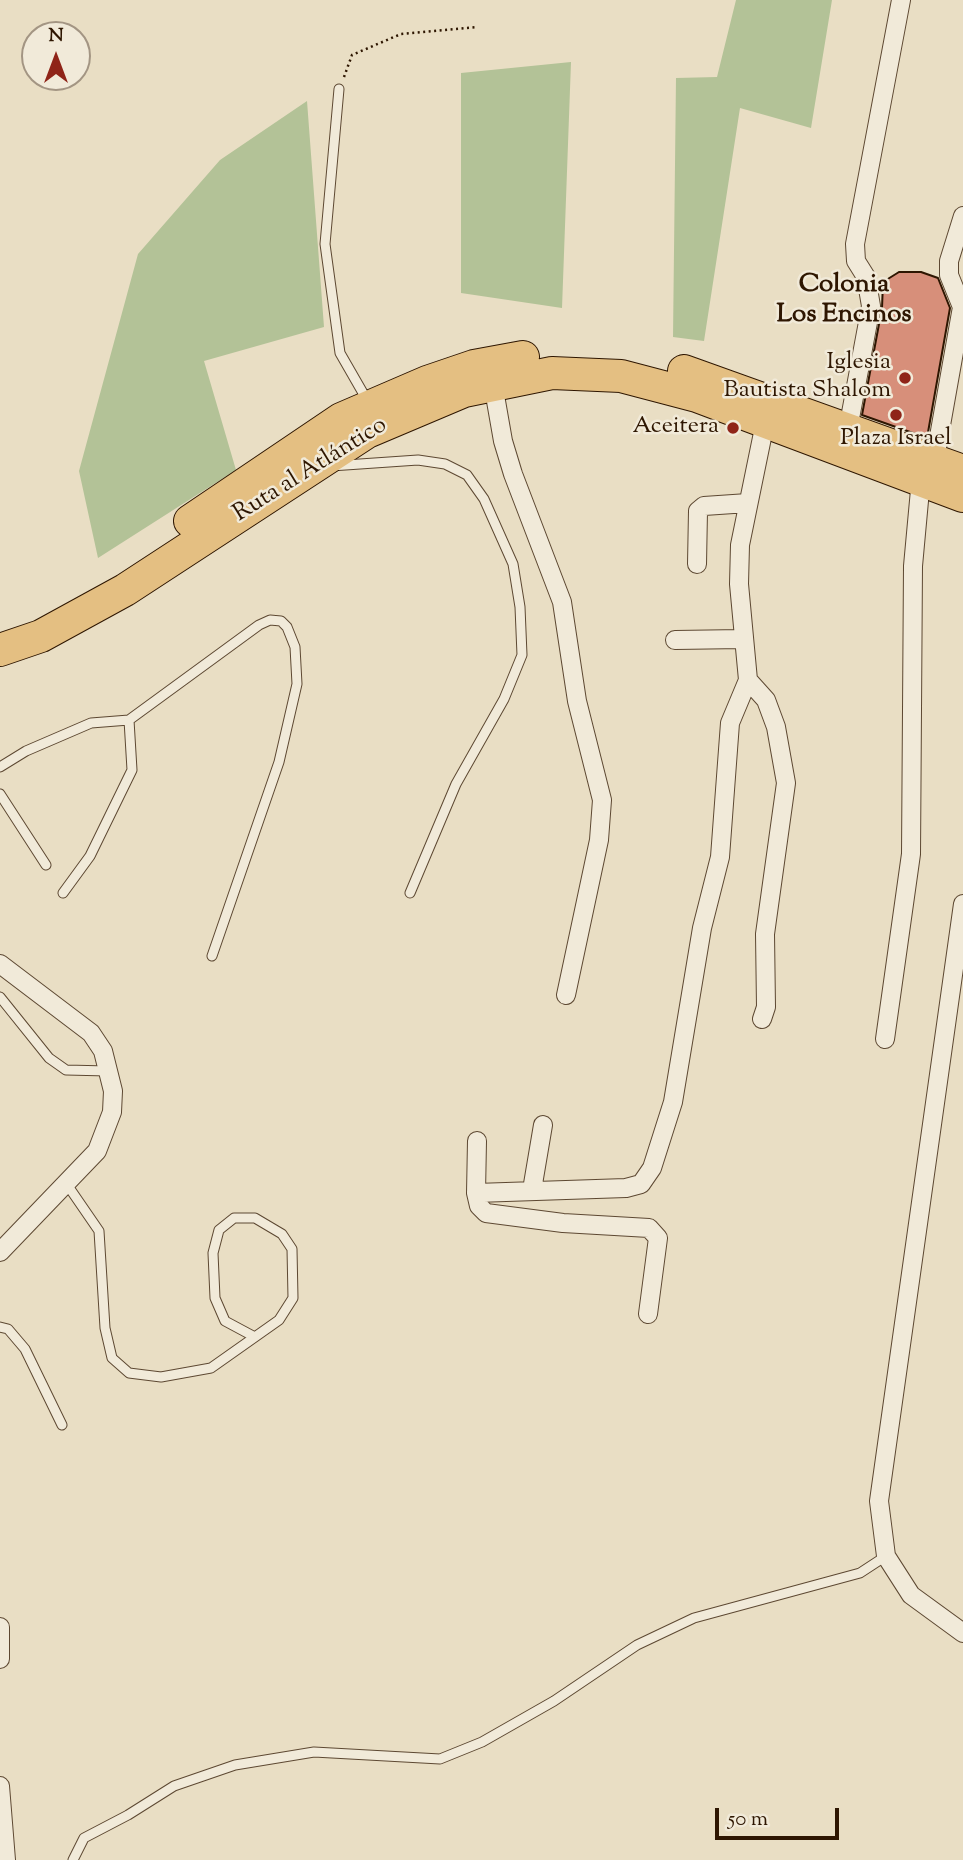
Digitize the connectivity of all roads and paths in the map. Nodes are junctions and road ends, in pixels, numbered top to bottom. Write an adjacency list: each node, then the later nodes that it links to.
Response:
1 (901, 0): 8 (street)
2 (477, 27): 3 (path)
3 (339, 89): 6 (lane)
4 (963, 216): 10 (street)
5 (494, 384): 7 (highway, Ruta al Atlántico); 9 (highway, Ruta al Atlántico); 28 (street)
6 (371, 407): 8 (highway, Ruta al Atlántico); 14 (highway, Ruta al Atlántico)
7 (765, 423): 10 (highway, Ruta al Atlántico); 12 (street)
8 (848, 429): 10 (highway, Ruta al Atlántico)
9 (312, 466): 17 (highway, Ruta al Atlántico); 24 (lane)
10 (940, 469): 11 (highway, Ruta al Atlántico); 31 (street)
11 (963, 496)
12 (748, 503): 13 (street); 15 (street)
13 (697, 564)
14 (0, 627)
15 (742, 639): 16 (street); 18 (street)
16 (675, 640)
17 (0, 650)
18 (748, 680): 30 (street); 36 (street)
19 (129, 720): 20 (lane); 23 (lane); 26 (lane)
20 (0, 767)
21 (0, 794): 22 (lane)
22 (46, 865)
23 (63, 893)
24 (410, 893)
25 (963, 904): 43 (street)
26 (212, 956)
27 (0, 964): 32 (street)
28 (566, 995)
29 (0, 997): 32 (lane)
30 (762, 1019)
31 (884, 1040)
32 (110, 1070): 35 (street)
33 (543, 1125): 36 (street)
34 (477, 1141): 37 (street)
35 (66, 1183): 38 (street); 41 (lane)
36 (532, 1190): 37 (street)
37 (476, 1193): 39 (street)
38 (0, 1252)
39 (648, 1314)
40 (0, 1326): 42 (lane)
41 (253, 1336): 41 (lane)
42 (62, 1425)
43 (886, 1556): 45 (street); 49 (lane)
44 (0, 1627): 46 (street)
45 (963, 1633)
46 (0, 1659)
47 (0, 1786): 48 (street)
48 (6, 1860)
49 (74, 1860)

